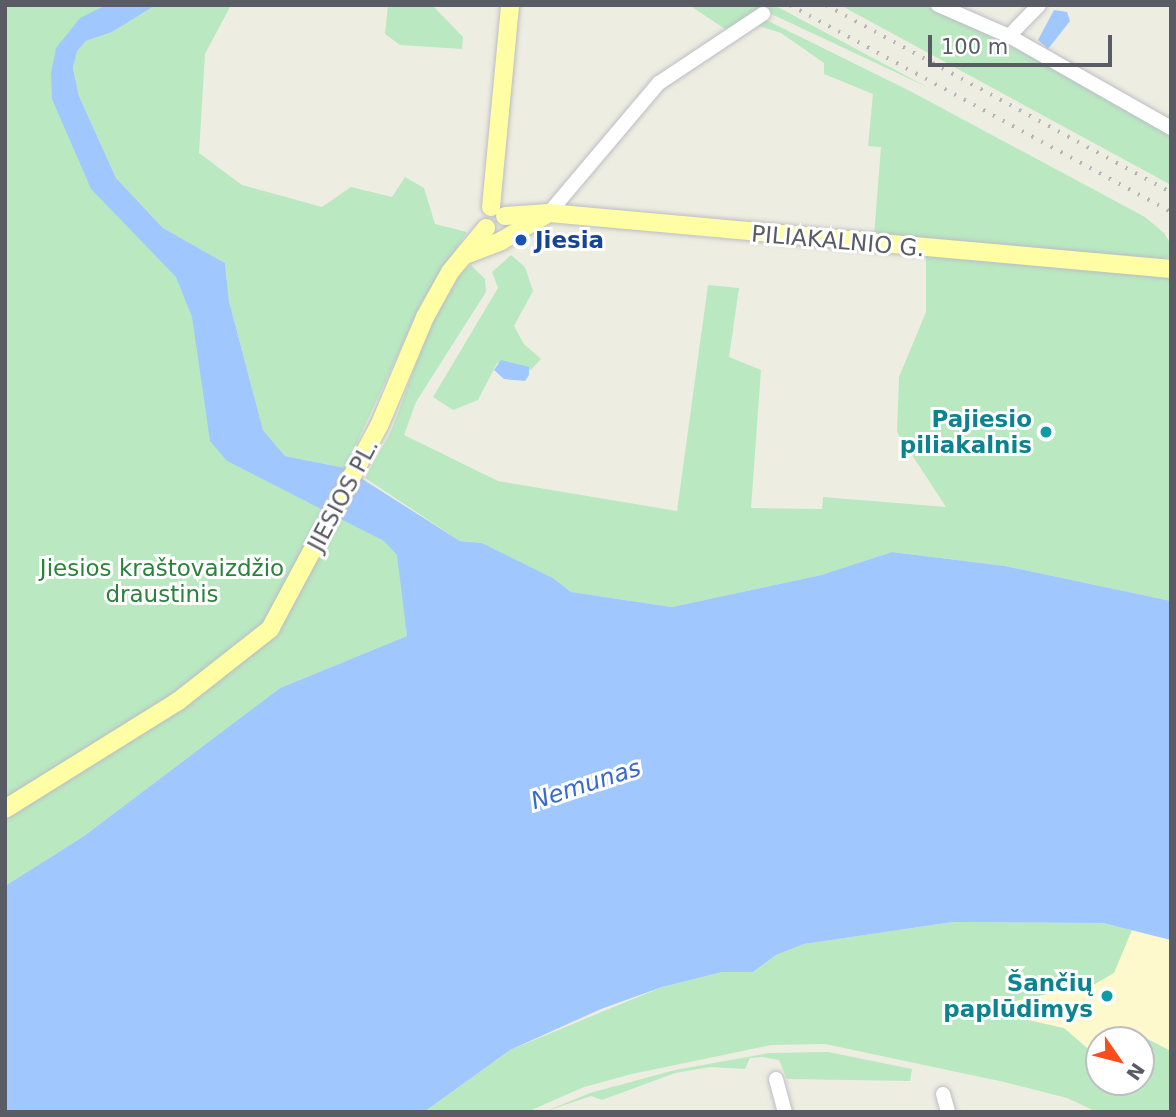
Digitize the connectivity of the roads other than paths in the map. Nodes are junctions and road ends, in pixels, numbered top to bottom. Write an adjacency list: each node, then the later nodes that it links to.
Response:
1 (510, 5): 7 (main road)
2 (938, 5): 5 (street)
3 (1039, 5): 5 (street)
4 (763, 14): 8 (street)
5 (1009, 36): 6 (street)
6 (1171, 128)
7 (498, 212): 8 (main road, PILIAKALNIO G.); 9 (main road, JIESIOS PL.)
8 (549, 213): 9 (main road); 10 (main road, PILIAKALNIO G.)
9 (464, 255): 11 (main road, JIESIOS PL.)
10 (1171, 269)
11 (5, 809)
12 (776, 1079): 14 (street)
13 (943, 1094): 15 (street)
14 (785, 1112)
15 (948, 1112)

